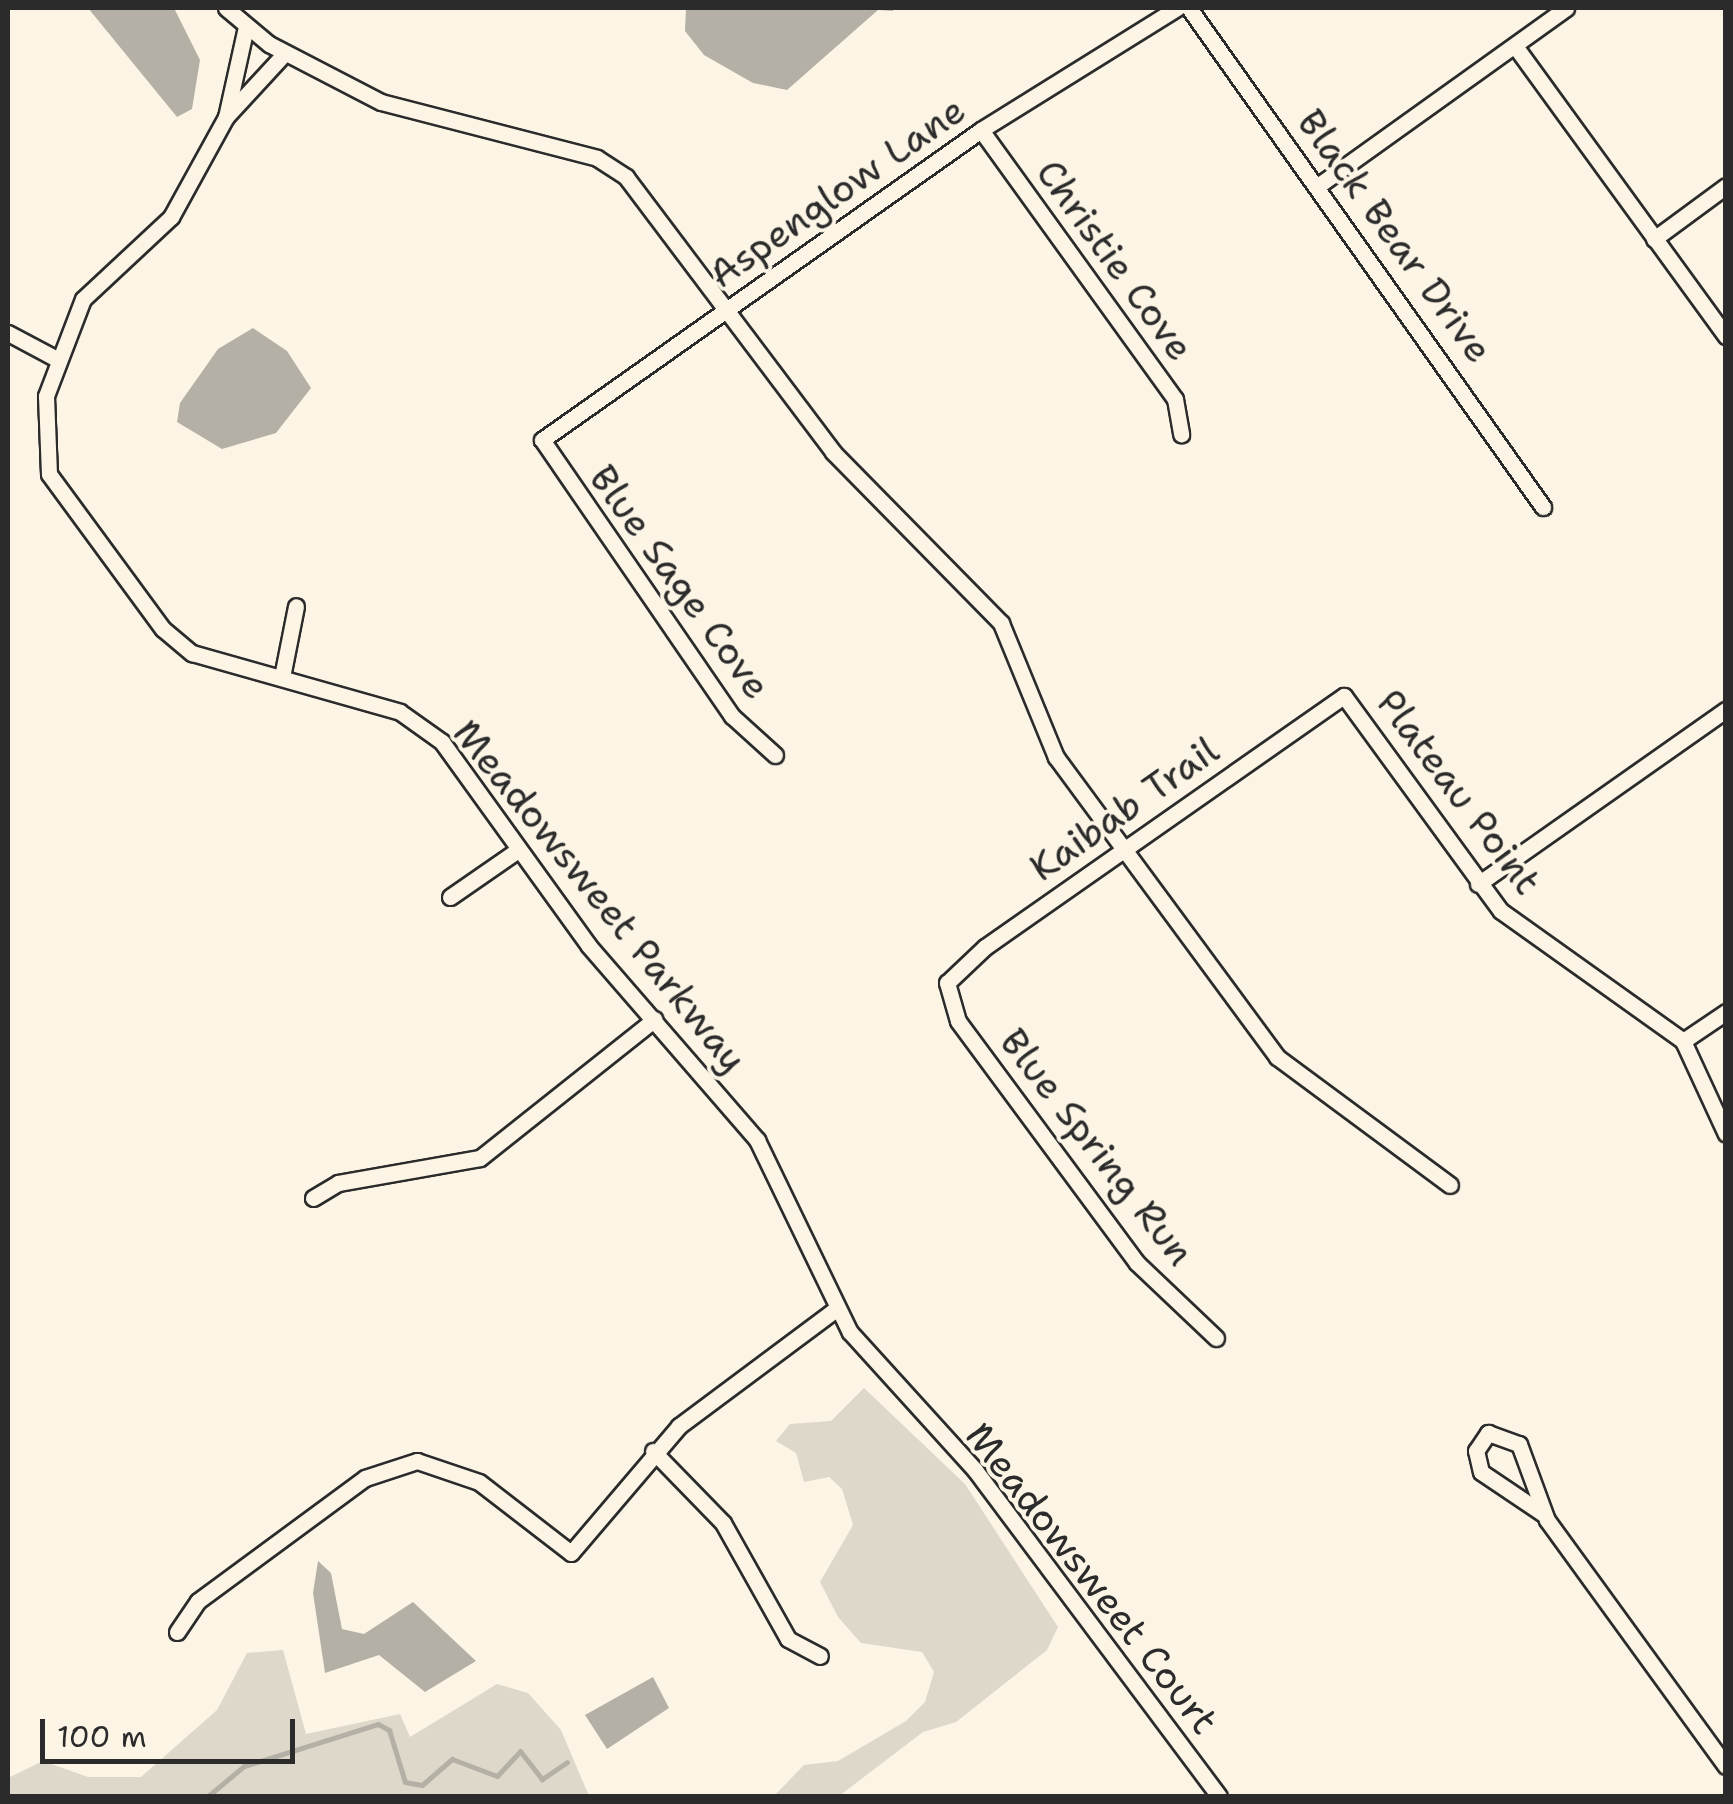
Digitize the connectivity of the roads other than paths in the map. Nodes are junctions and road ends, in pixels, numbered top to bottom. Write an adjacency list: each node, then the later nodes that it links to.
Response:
1 (226, 8): 5 (street)
2 (1177, 8): 9 (street, Aspenglow Lane)
3 (1189, 8): 10 (street, Black Bear Drive)
4 (1566, 8): 6 (street)
5 (246, 27): 7 (street); 8 (street, Meadowsweet Parkway)
6 (1515, 46): 10 (street); 12 (street)
7 (286, 53): 8 (street, Meadowsweet Parkway); 13 (street)
8 (226, 117): 16 (street, Meadowsweet Parkway)
9 (981, 130): 13 (street, Aspenglow Lane); 17 (street, Christie Cove)
10 (1319, 186): 19 (street, Black Bear Drive)
11 (1726, 186): 12 (street)
12 (1654, 239): 15 (street)
13 (727, 307): 18 (street, Aspenglow Lane); 25 (street)
14 (8, 333): 16 (street)
15 (1726, 336)
16 (57, 359): 21 (street, Meadowsweet Parkway)
17 (1181, 434)
18 (542, 440): 24 (street, Blue Sage Cove)
19 (1542, 507)
20 (296, 606): 21 (street)
21 (282, 677): 26 (street, Meadowsweet Parkway)
22 (1344, 696): 25 (street, Kaibab Trail); 27 (street, Plateau Point)
23 (1726, 710): 27 (street)
24 (775, 755)
25 (1123, 849): 29 (street, Kaibab Trail); 34 (street)
26 (518, 850): 28 (street); 31 (street, Meadowsweet Parkway)
27 (1478, 884): 32 (street, Plateau Point)
28 (450, 897)
29 (948, 983): 37 (street, Blue Spring Run)
30 (1726, 1012): 32 (street)
31 (654, 1019): 35 (street); 36 (street, Meadowsweet Parkway)
32 (1683, 1042): 33 (street, Plateau Point)
33 (1726, 1134)
34 (1450, 1185)
35 (313, 1198)
36 (836, 1309): 38 (street); 43 (street, Meadowsweet Court)
37 (1216, 1338)
38 (653, 1451): 40 (street); 41 (street)
39 (1542, 1513): 39 (street); 42 (street)
40 (177, 1632)
41 (820, 1656)
42 (1726, 1766)
43 (1219, 1796)

